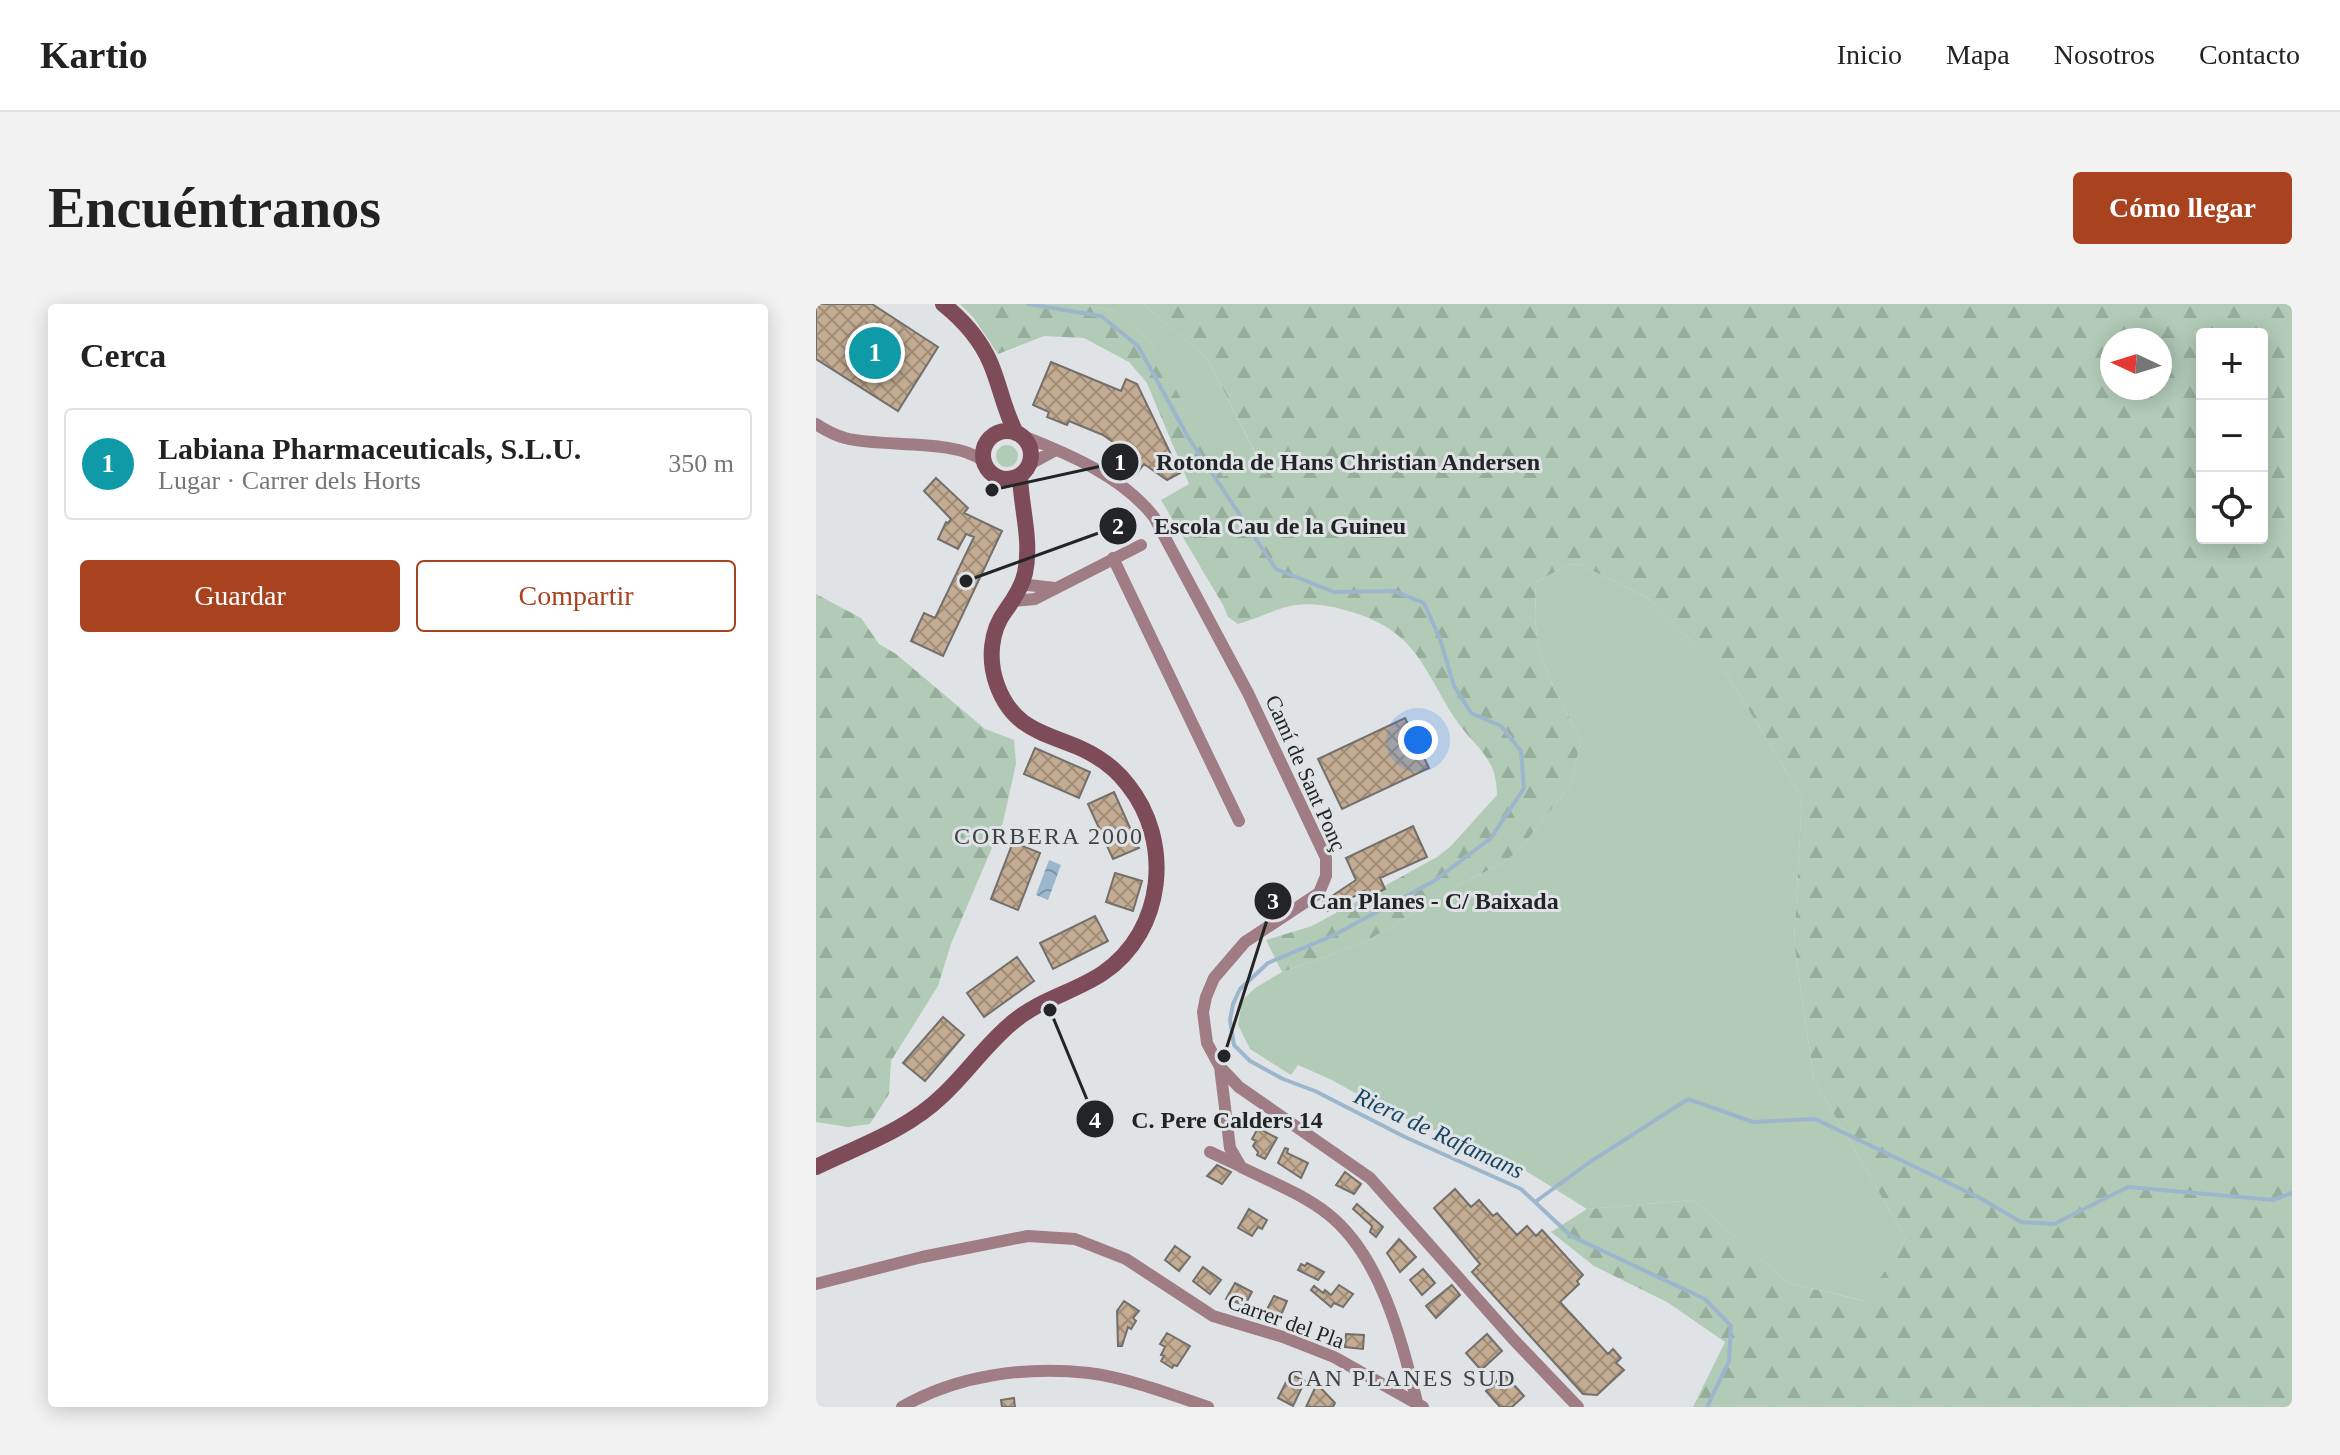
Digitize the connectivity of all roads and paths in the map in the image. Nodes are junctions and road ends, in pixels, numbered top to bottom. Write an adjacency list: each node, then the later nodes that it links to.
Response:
1 (943, 304): 2 (street)
2 (1005, 410): 4 (street); 5 (street)
3 (816, 424): 7 (street)
4 (1019, 434): 5 (street); 6 (street, Camí de Sant Ponç); 8 (street)
5 (994, 435): 7 (street)
6 (1054, 451): 8 (street); 17 (street, Camí de Sant Ponç)
7 (983, 461): 9 (street)
8 (1025, 470): 9 (street); 10 (street)
9 (998, 478): 10 (street)
10 (1023, 521): 13 (street)
11 (1141, 545): 12 (street)
12 (1113, 558): 14 (street); 16 (street)
13 (1024, 580): 14 (street); 15 (street)
14 (1055, 588): 15 (street)
15 (1013, 601): 19 (street)
16 (1239, 821)
17 (1220, 1067): 20 (street); 25 (street, Camí de Sant Ponç)
18 (1210, 1152): 20 (street)
19 (816, 1167)
20 (1241, 1167): 22 (street)
21 (816, 1284): 22 (street, Carrer del Pla)
22 (1420, 1404)
23 (902, 1407): 24 (street)
24 (1208, 1407)
25 (1578, 1407)

